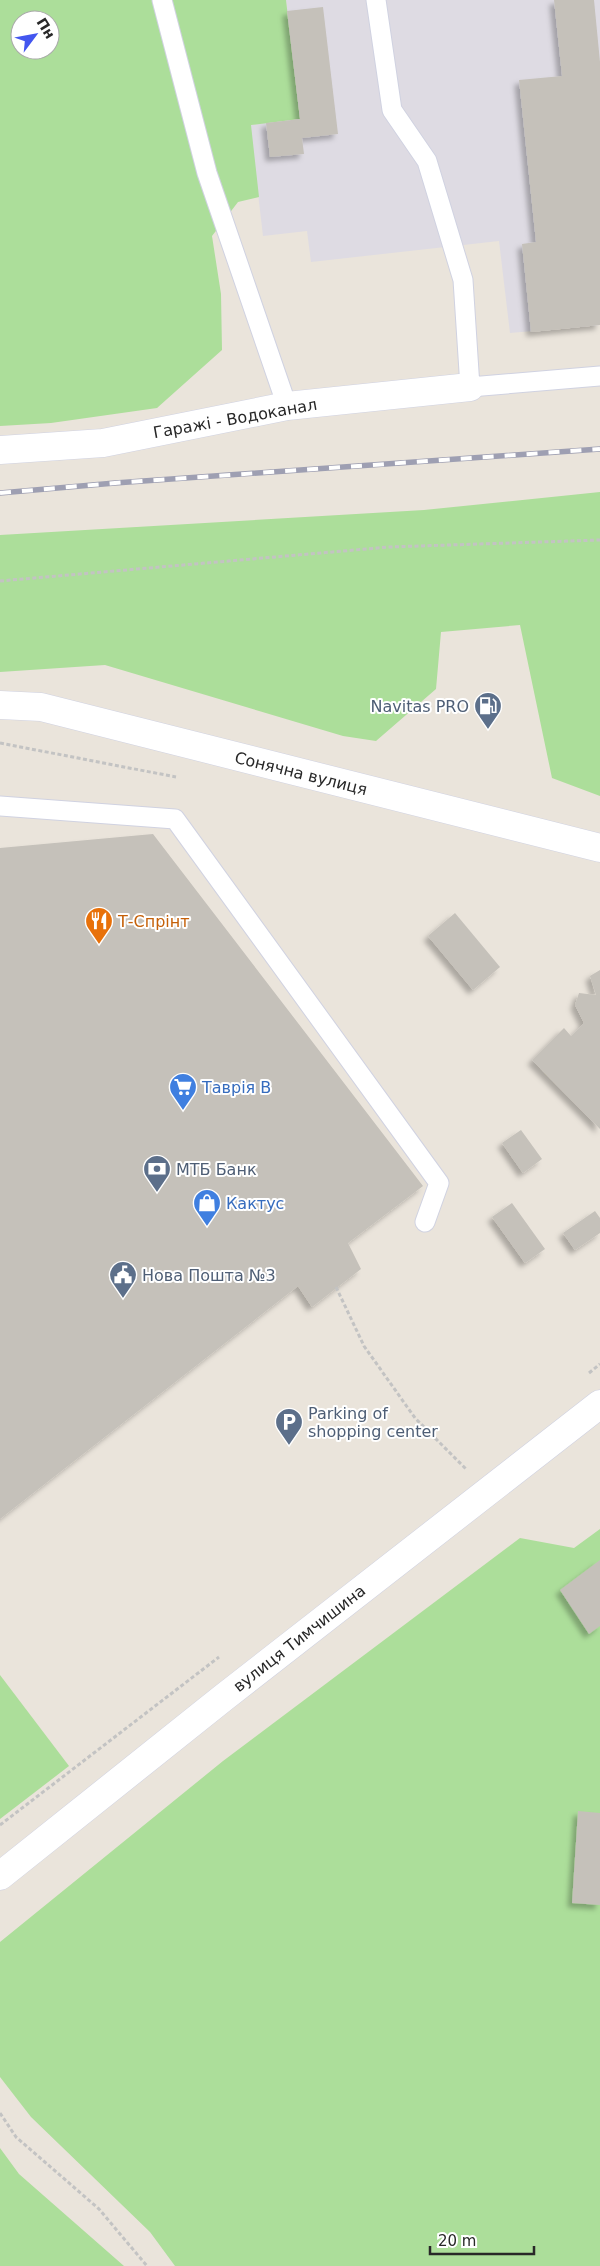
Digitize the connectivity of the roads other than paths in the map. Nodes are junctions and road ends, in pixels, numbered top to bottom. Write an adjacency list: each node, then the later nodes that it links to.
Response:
1 (162, 0): 5 (lane)
2 (376, 0): 4 (lane)
3 (600, 376): 4 (lane)
4 (470, 387): 5 (street, Гаражі - Водоканал)
5 (287, 406): 6 (street, Гаражі - Водоканал)
6 (0, 450)
7 (0, 705): 9 (street, Сонячна вулиця)
8 (0, 806): 10 (lane)
9 (600, 848)
10 (425, 1222)
11 (600, 1404): 12 (street, вулиця Тимчишина)
12 (0, 1876)

